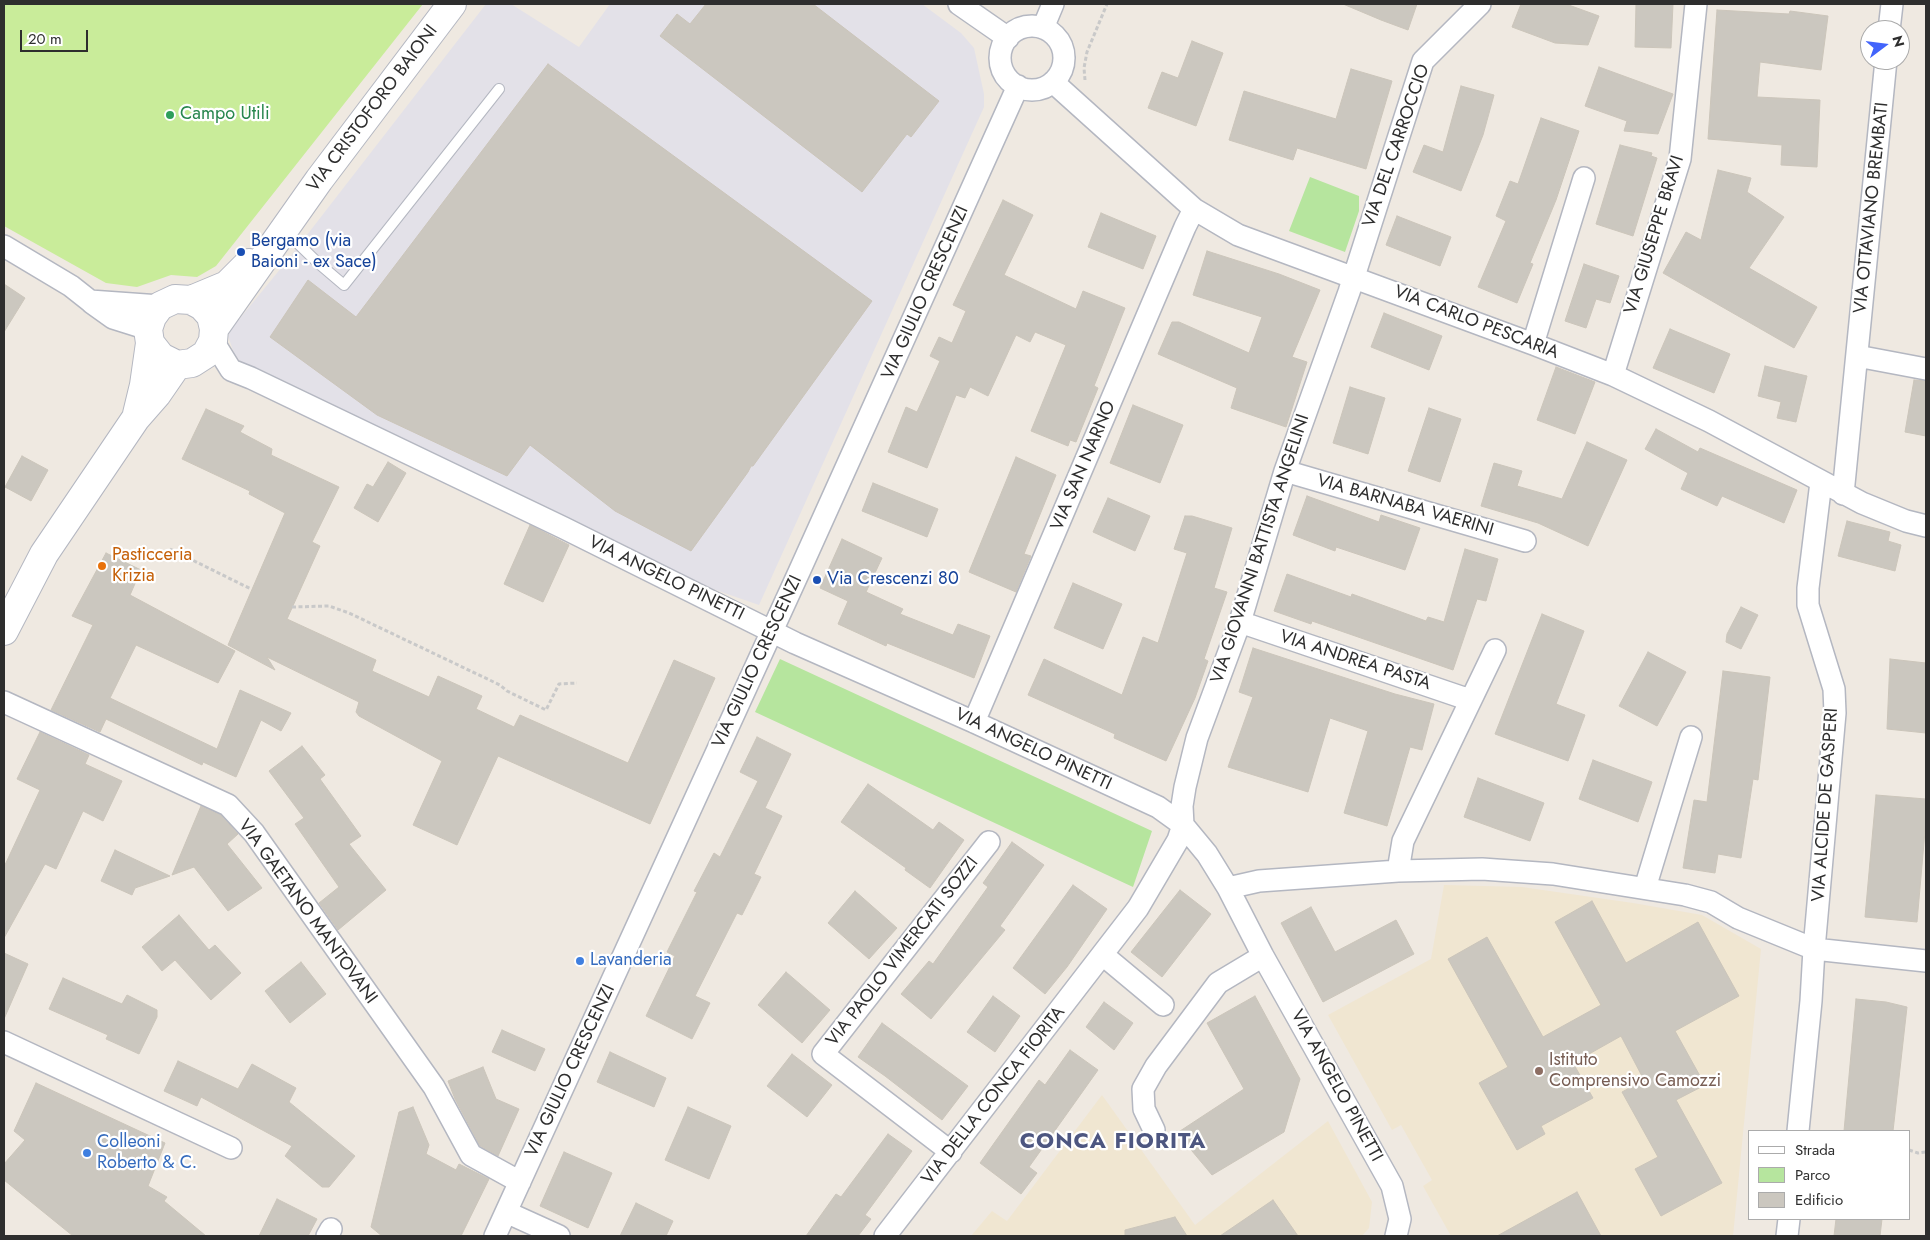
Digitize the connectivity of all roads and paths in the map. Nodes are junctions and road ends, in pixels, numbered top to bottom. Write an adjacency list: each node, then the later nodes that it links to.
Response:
1 (452, 4): 18 (street, VIA CRISTOFORO BAIONI)
2 (959, 4): 10 (street)
3 (1052, 4): 9 (street)
4 (1108, 4): 15 (path)
5 (1480, 4): 20 (street, VIA DEL CARROCCIO)
6 (1696, 4): 28 (street, VIA GIUSEPPE BRAVI)
7 (1892, 4): 8 (street)
8 (1890, 20)
9 (1043, 28): 10 (street); 12 (street)
10 (1008, 38): 13 (street)
11 (1885, 70): 25 (street, VIA OTTAVIANO BREMBATI)
12 (1054, 82): 13 (street); 15 (street, VIA CARLO PESCARIA)
13 (1018, 86): 40 (street, VIA GIULIO CRESCENZI)
14 (499, 89): 18 (lane)
15 (1085, 109): 17 (street, VIA CARLO PESCARIA)
16 (1584, 178): 24 (street)
17 (1194, 210): 20 (street, VIA CARLO PESCARIA); 45 (street, VIA SAN NARNO)
18 (290, 222): 21 (street, VIA CRISTOFORO BAIONI); 23 (street, VIA CRISTOFORO BAIONI)
19 (4, 246): 22 (street)
20 (1353, 276): 24 (street, VIA CARLO PESCARIA); 30 (street, VIA GIOVANNI BATTISTA ANGELINI)
21 (191, 300): 22 (street, VIA CRISTOFORO BAIONI); 23 (street)
22 (153, 326): 26 (street); 29 (street)
23 (214, 335): 26 (street, VIA CRISTOFORO BAIONI); 40 (street, VIA ANGELO PINETTI)
24 (1533, 344): 28 (street, VIA CARLO PESCARIA)
25 (1857, 356): 27 (street); 32 (street, VIA OTTAVIANO BREMBATI)
26 (176, 365): 29 (street)
27 (1926, 369)
28 (1613, 375): 31 (street, VIA CARLO PESCARIA)
29 (136, 418): 39 (street)
30 (1285, 471): 34 (street, VIA BARNABA VAERINI); 38 (street, VIA GIOVANNI BATTISTA ANGELINI)
31 (1821, 482): 32 (street, VIA CARLO PESCARIA); 52 (street, VIA ALCIDE DE GASPERI)
32 (1843, 494): 33 (street, VIA CARLO PESCARIA)
33 (1926, 526)
34 (1525, 541)
35 (170, 549): 36 (path)
36 (251, 589)
37 (292, 607): 42 (path)
38 (1240, 622): 43 (street, VIA ANDREA PASTA); 47 (street, VIA GIOVANNI BATTISTA ANGELINI)
39 (4, 631)
40 (772, 631): 45 (street, VIA ANGELO PINETTI); 64 (street, VIA GIULIO CRESCENZI)
41 (1495, 650): 43 (street)
42 (577, 683)
43 (1470, 700): 49 (street)
44 (4, 702): 64 (street, VIA GAETANO MANTOVANI)
45 (974, 722): 47 (street, VIA ANGELO PINETTI)
46 (1691, 737): 51 (street)
47 (1182, 825): 50 (street, VIA ANGELO PINETTI); 53 (street, VIA DELLA CONCA FIORITA)
48 (989, 842): 62 (street, VIA PAOLO VIMERCATI SOZZI)
49 (1398, 871): 50 (street); 51 (street)
50 (1228, 888): 54 (street, VIA ANGELO PINETTI)
51 (1645, 888): 52 (street)
52 (1814, 949): 55 (street); 59 (street, VIA ALCIDE DE GASPERI)
53 (1103, 955): 56 (street); 62 (street, VIA DELLA CONCA FIORITA)
54 (1263, 956): 58 (street); 67 (street, VIA ANGELO PINETTI)
55 (1926, 962)
56 (1163, 1005)
57 (4, 1042): 60 (street)
58 (1154, 1130)
59 (1798, 1130)
60 (231, 1148)
61 (1910, 1150): 63 (path)
62 (951, 1152): 70 (street, VIA DELLA CONCA FIORITA)
63 (1926, 1152)
64 (520, 1182): 65 (street, VIA GIULIO CRESCENZI)
65 (506, 1212): 68 (street, VIA GIULIO CRESCENZI); 69 (street)
66 (1789, 1220): 71 (street)
67 (1398, 1228)
68 (495, 1236)
69 (559, 1236)
70 (885, 1236)
71 (1787, 1236)

